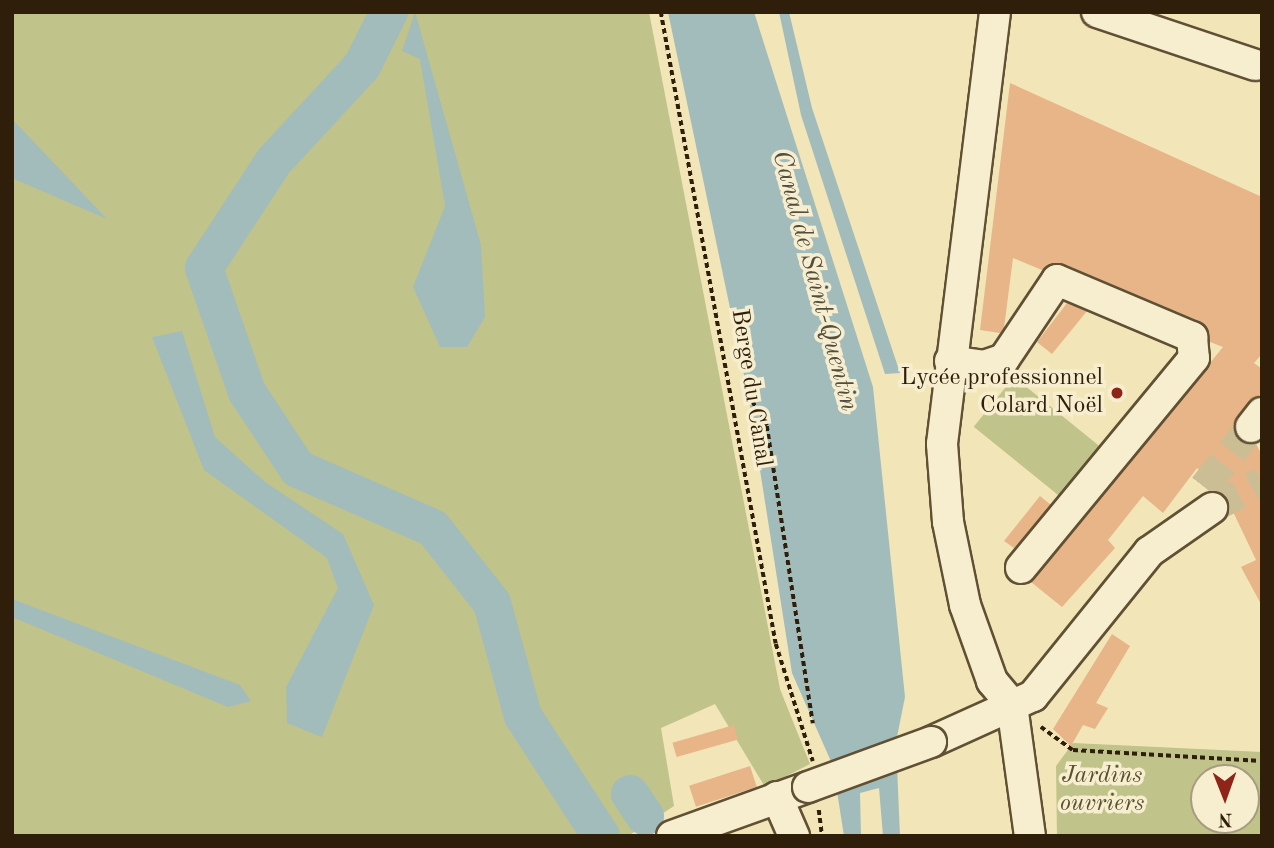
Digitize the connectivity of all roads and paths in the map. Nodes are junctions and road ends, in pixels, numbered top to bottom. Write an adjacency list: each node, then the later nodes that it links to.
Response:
1 (661, 12): 12 (path, Berge du Canal)
2 (995, 12): 5 (street)
3 (1097, 12): 4 (street)
4 (1255, 65)
5 (950, 361): 8 (street); 9 (street)
6 (748, 394): 10 (path)
7 (1208, 497): 9 (street)
8 (1021, 569)
9 (1012, 705): 11 (path); 12 (street, bridge); 17 (street)
10 (813, 723)
11 (1262, 761)
12 (813, 784): 13 (street); 16 (path, Berge du Canal)
13 (776, 797): 14 (street); 15 (street)
14 (672, 836)
15 (794, 836)
16 (822, 836)
17 (1030, 836)

